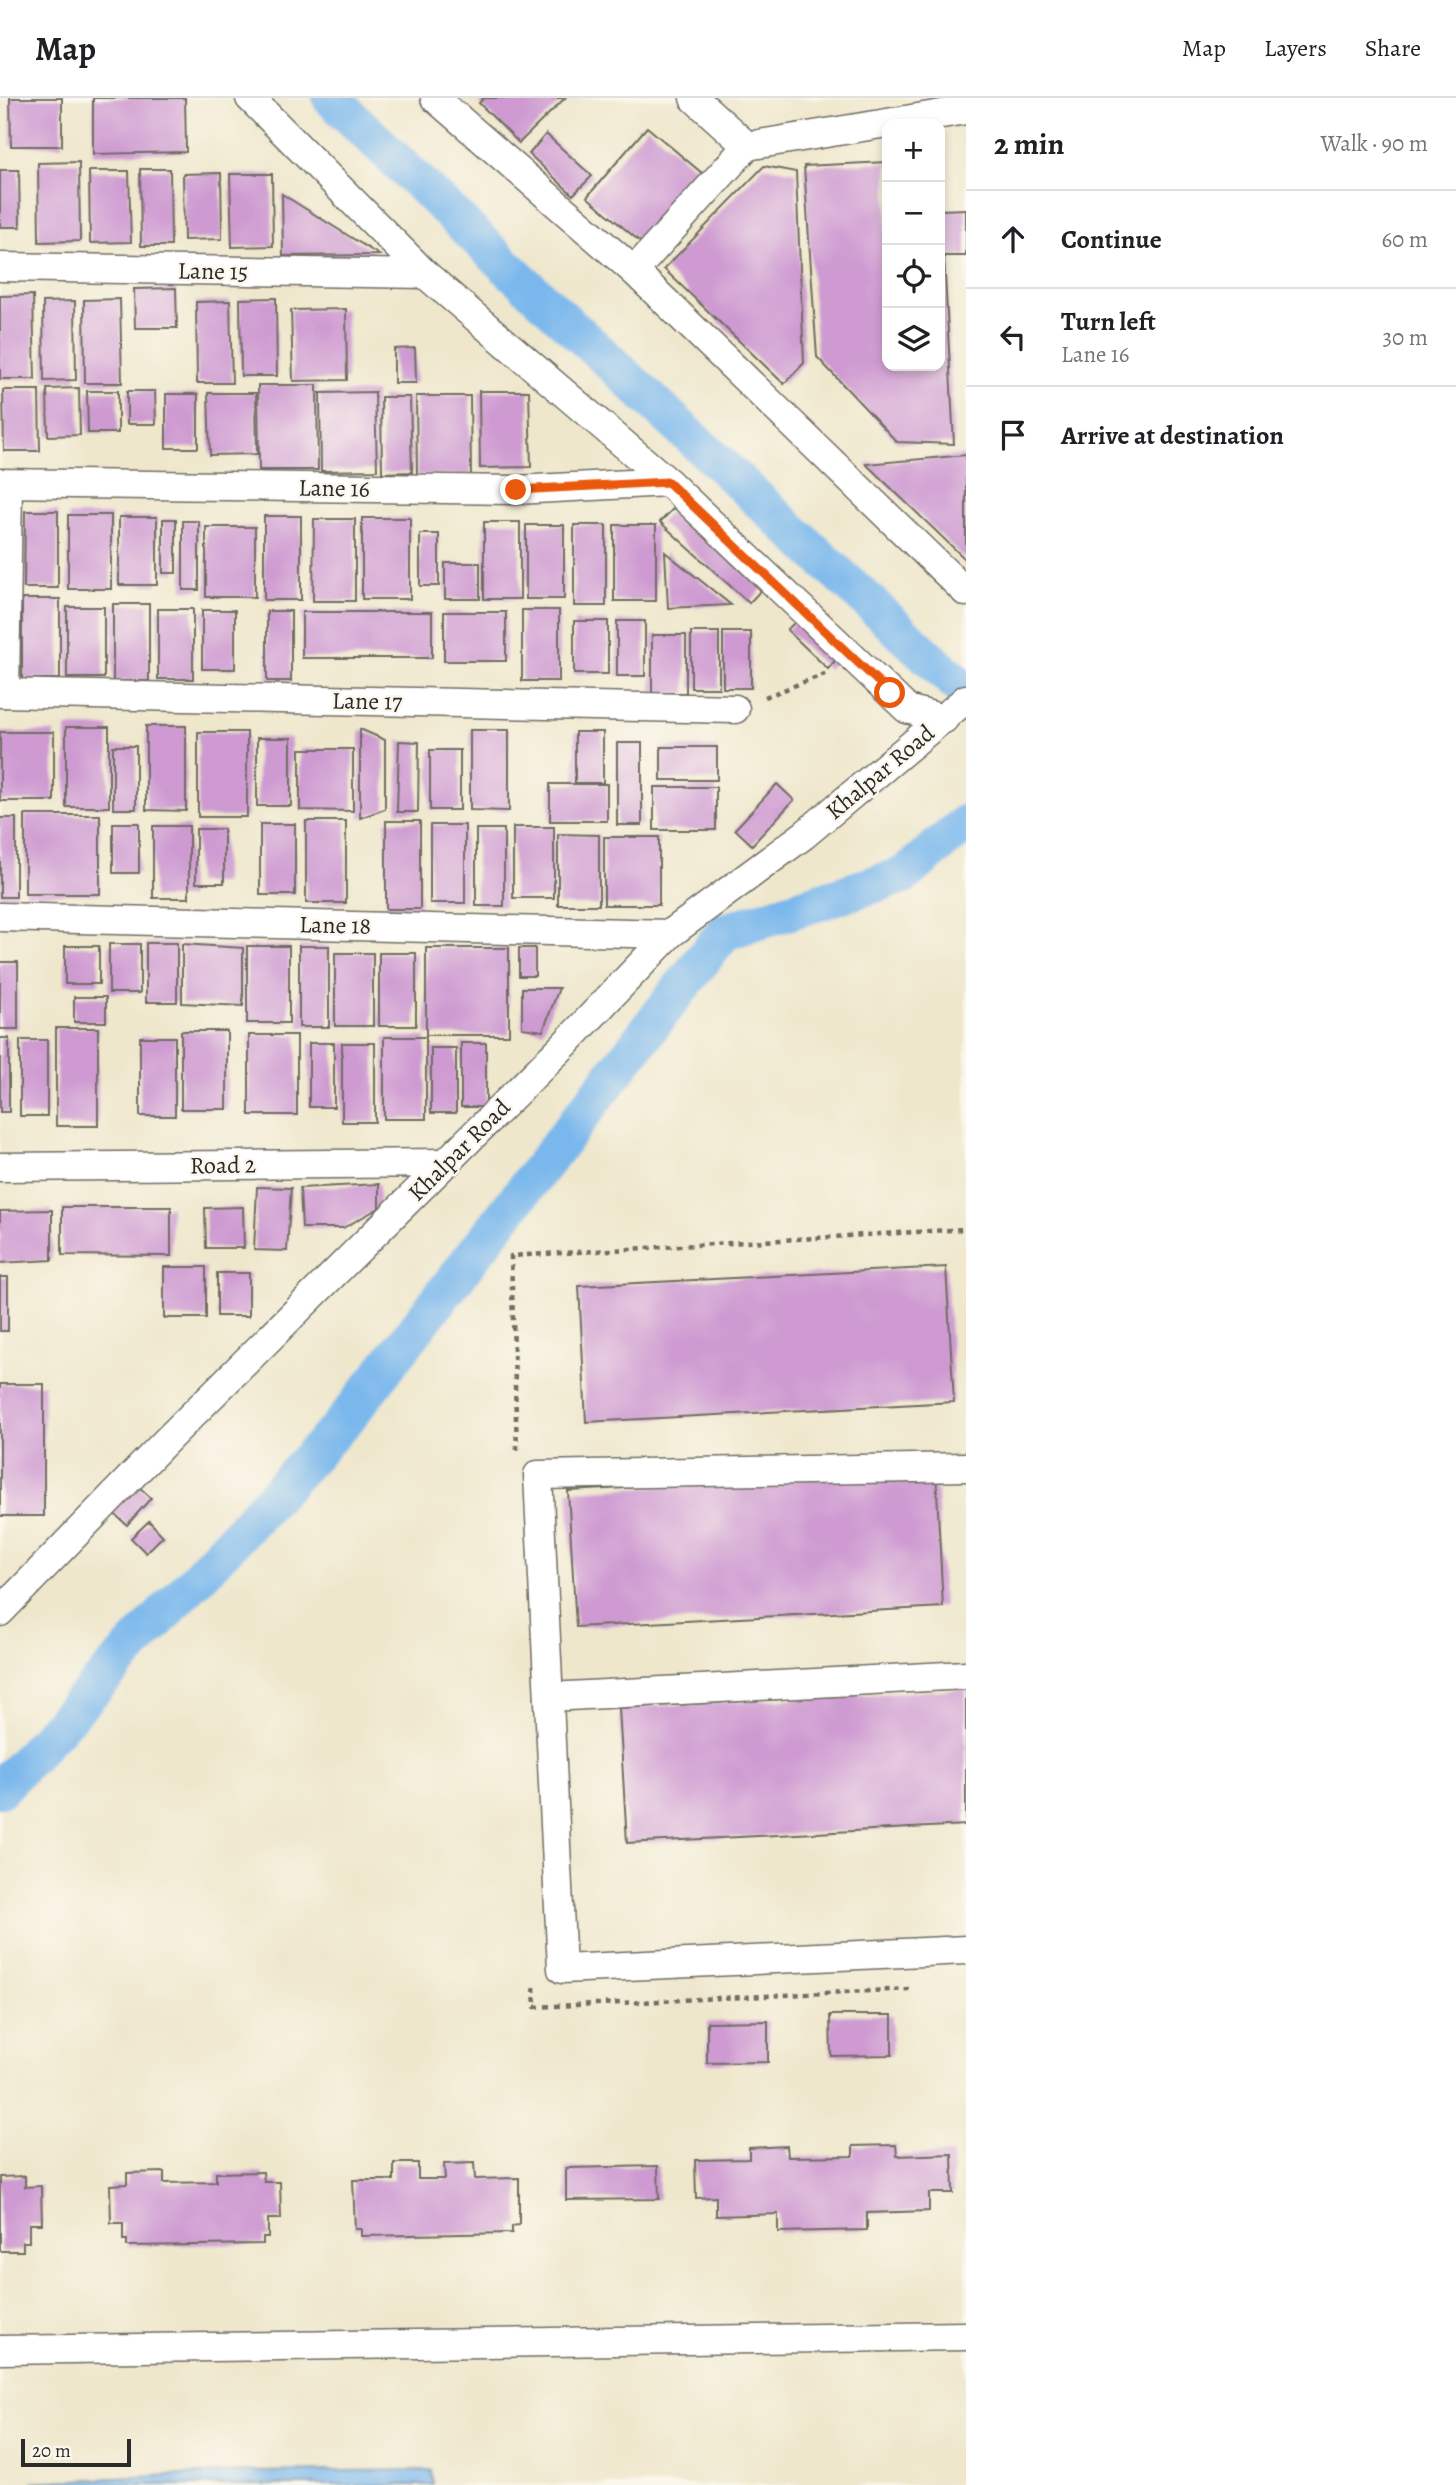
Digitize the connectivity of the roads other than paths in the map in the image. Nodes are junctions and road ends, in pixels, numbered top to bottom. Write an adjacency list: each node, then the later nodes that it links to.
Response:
1 (250, 98): 8 (street)
2 (435, 98): 7 (street)
3 (694, 98): 5 (street)
4 (966, 110): 5 (street)
5 (747, 146): 7 (street)
6 (0, 267): 8 (street, Lane 15)
7 (634, 271): 11 (street)
8 (425, 274): 9 (street)
9 (668, 482): 10 (street, Lane 16); 15 (street)
10 (4, 484): 12 (street)
11 (966, 592)
12 (2, 693): 14 (street, Lane 17)
13 (966, 699): 15 (street, Khalpar Road)
14 (735, 709)
15 (944, 719): 17 (street, Khalpar Road)
16 (0, 917): 17 (street, Lane 18)
17 (670, 934): 18 (street, Khalpar Road)
18 (447, 1163): 19 (street, Road 2); 21 (street, Khalpar Road)
19 (0, 1167)
20 (966, 1467): 23 (street)
21 (0, 1612)
22 (966, 1675): 23 (street)
23 (549, 1697): 24 (street)
24 (966, 1951)
25 (966, 2336): 26 (street)
26 (0, 2350)

